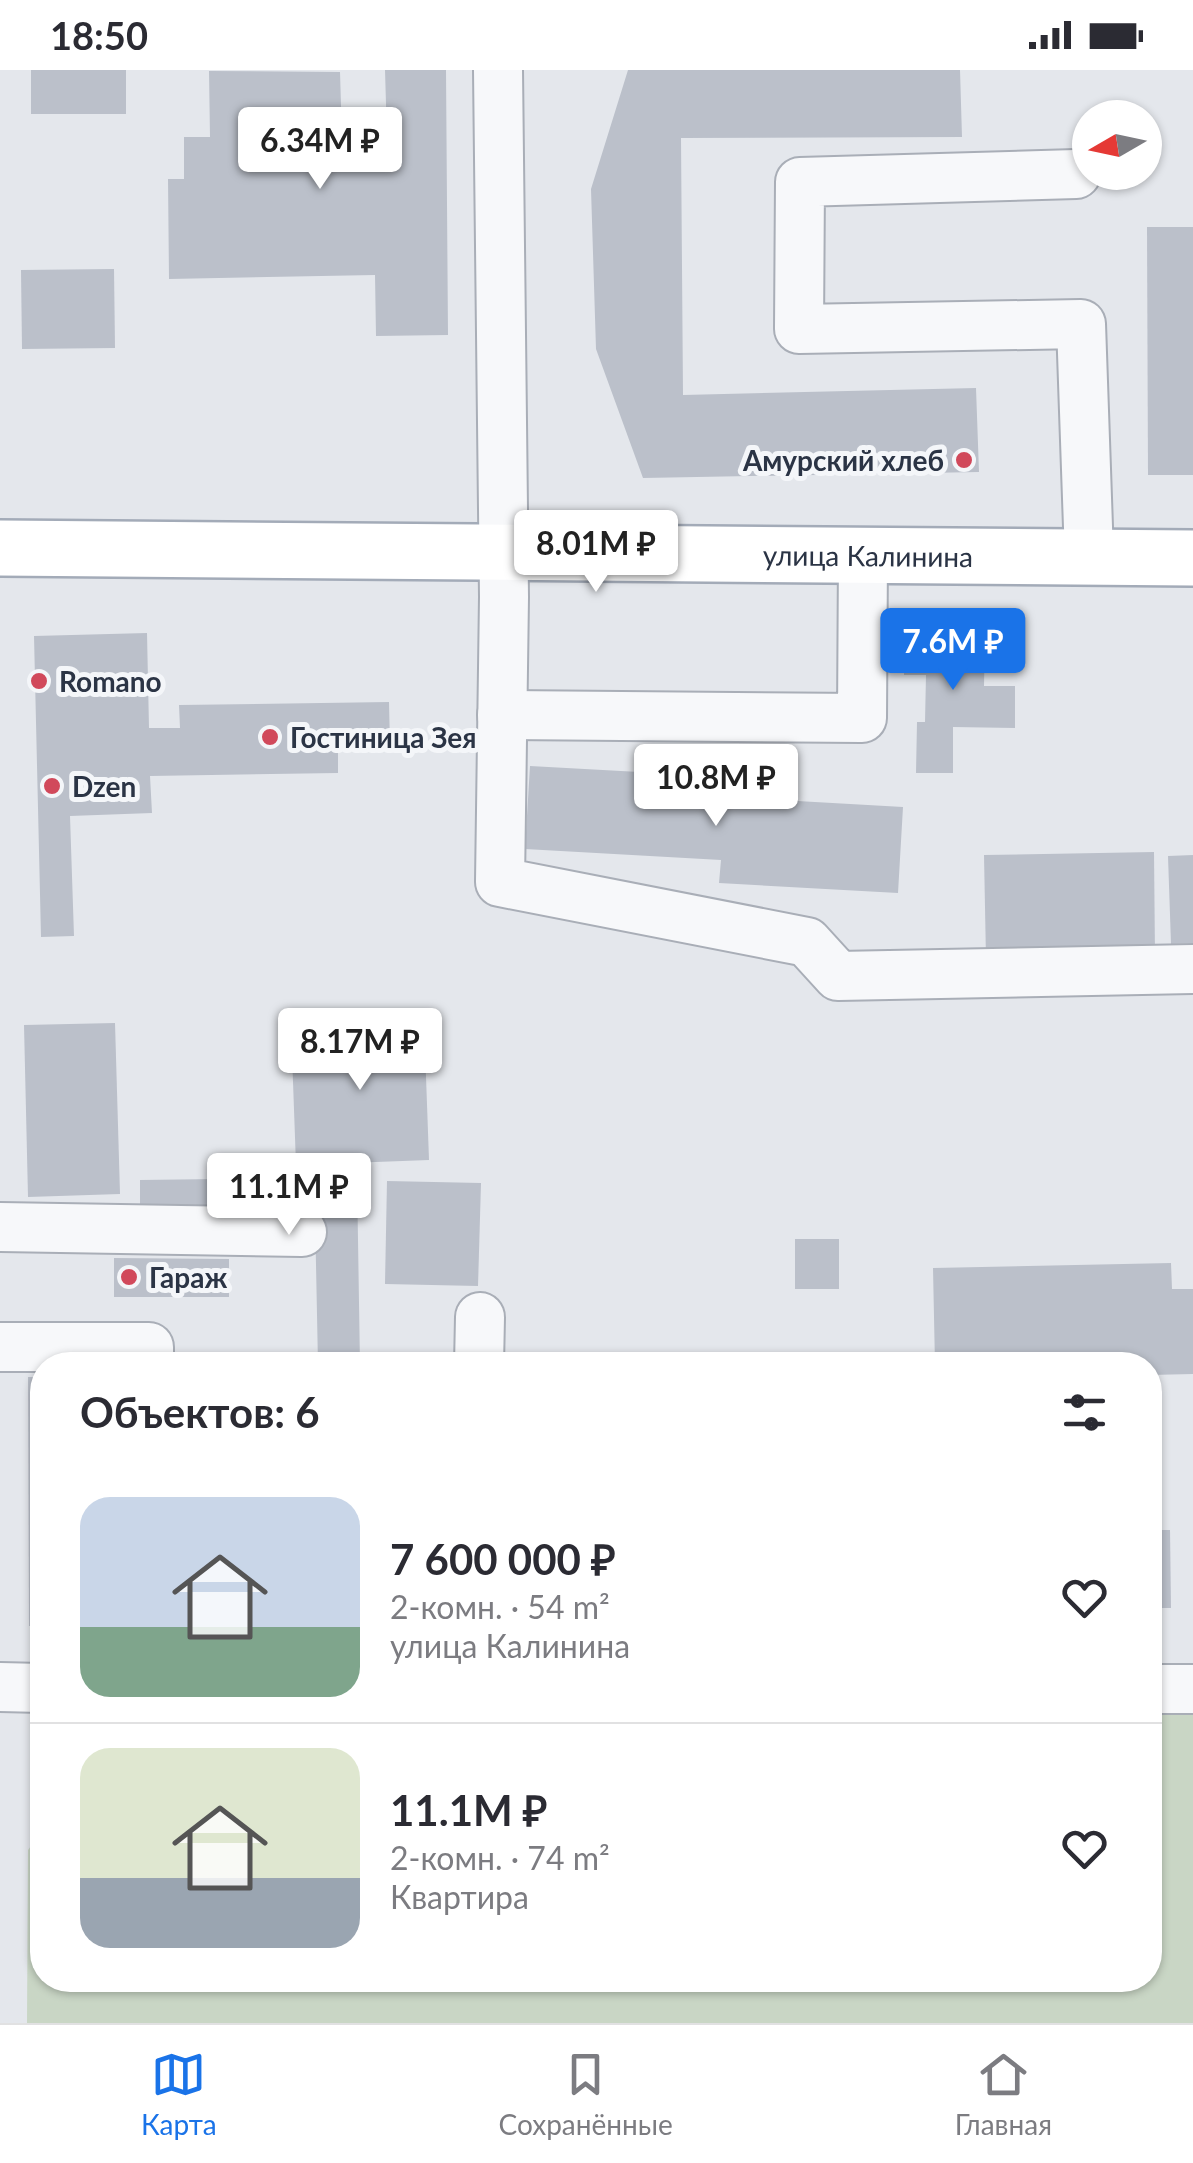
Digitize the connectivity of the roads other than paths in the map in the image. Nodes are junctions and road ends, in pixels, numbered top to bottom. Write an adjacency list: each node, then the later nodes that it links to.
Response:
1 (498, 70): 4 (street)
2 (1072, 174): 6 (street)
3 (0, 548): 4 (main road, улица Калинина)
4 (503, 552): 5 (main road, улица Калинина); 8 (street)
5 (863, 554): 6 (main road, улица Калинина); 8 (street)
6 (1089, 556): 7 (main road, улица Калинина)
7 (1193, 558)
8 (502, 715): 9 (street)
9 (1193, 970)
10 (0, 1228): 11 (street)
11 (302, 1232)
12 (480, 1317): 15 (street)
13 (0, 1347): 14 (street)
14 (149, 1352)
15 (480, 1352)
16 (0, 1688): 17 (street)
17 (30, 1688)
18 (1162, 1689): 19 (street)
19 (1193, 1689)

